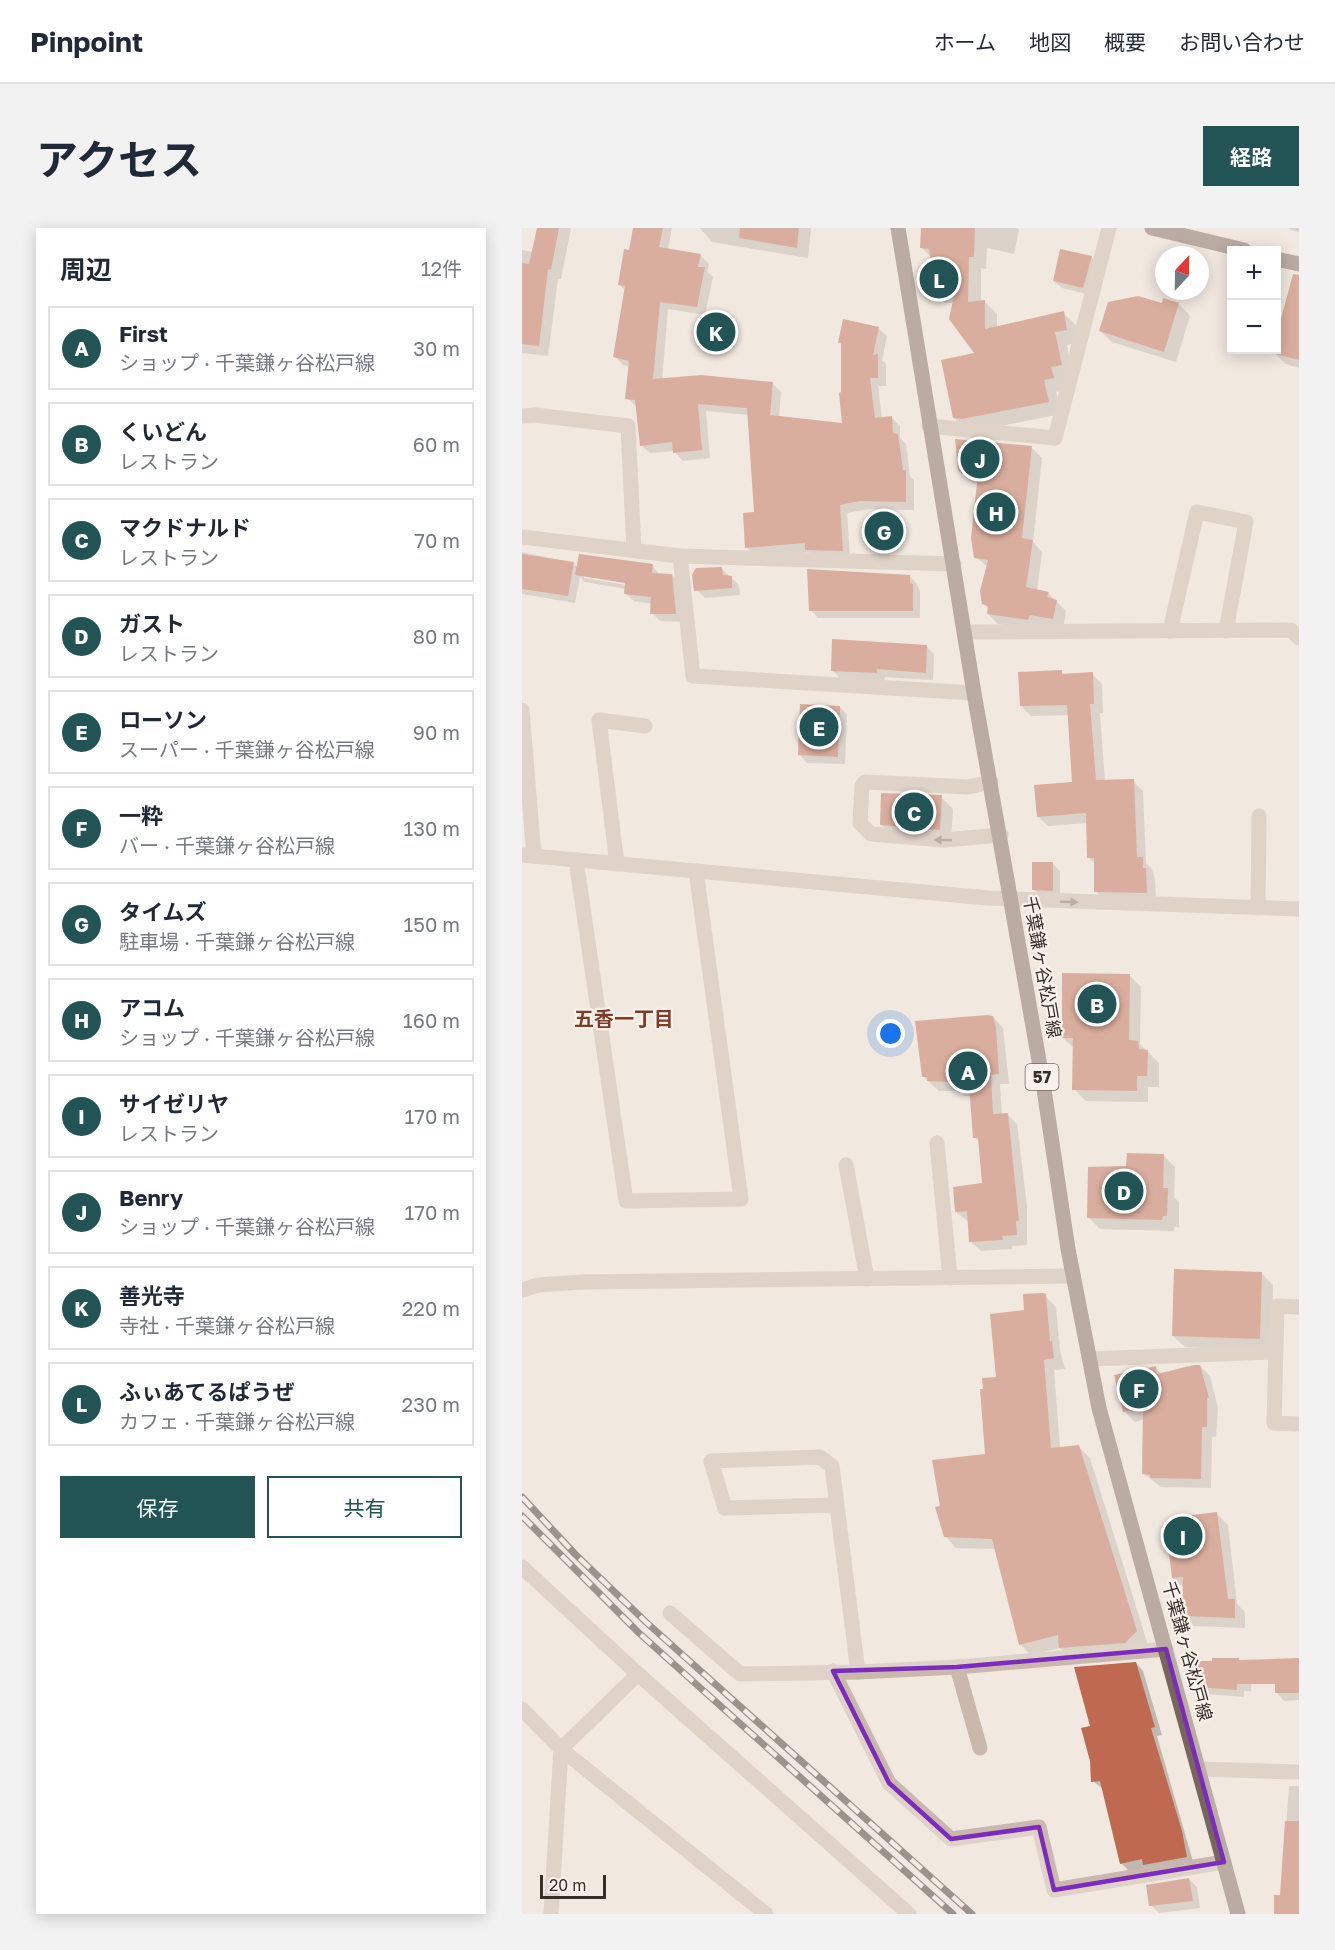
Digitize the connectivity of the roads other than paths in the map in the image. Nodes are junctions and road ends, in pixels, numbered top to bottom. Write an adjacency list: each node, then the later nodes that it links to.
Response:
1 (898, 228): 8 (main road, 千葉鎌ヶ谷松戸線 / 57)
2 (1109, 228): 8 (street)
3 (1155, 228): 4 (main road)
4 (1228, 246)
5 (1281, 260): 6 (main road)
6 (1299, 264)
7 (522, 416): 10 (street)
8 (929, 426): 12 (main road, 千葉鎌ヶ谷松戸線 / 57)
9 (522, 537): 10 (street)
10 (634, 550): 11 (street)
11 (680, 556): 12 (street); 17 (street)
12 (954, 564): 15 (main road, 千葉鎌ヶ谷松戸線 / 57)
13 (1170, 631): 14 (street); 14 (street); 15 (street)
14 (1226, 631): 16 (street)
15 (966, 632): 17 (main road, 千葉鎌ヶ谷松戸線 / 57)
16 (1299, 638)
17 (974, 693): 20 (main road, 千葉鎌ヶ谷松戸線 / 57)
18 (522, 710): 23 (street)
19 (645, 726): 25 (street)
20 (991, 782): 22 (main road, 千葉鎌ヶ谷松戸線 / 57); 22 (street, one-way to 20)
21 (1259, 816): 28 (street)
22 (1001, 835): 27 (main road, 千葉鎌ヶ谷松戸線 / 57)
23 (528, 855): 24 (street)
24 (576, 860): 25 (street); 26 (street)
25 (617, 864): 26 (street)
26 (696, 871): 27 (street)
27 (1010, 899): 28 (street, one-way to 28); 32 (main road, 千葉鎌ヶ谷松戸線 / 57)
28 (1258, 908): 29 (street)
29 (1299, 909)
30 (937, 1143): 33 (street)
31 (846, 1165): 34 (street)
32 (1073, 1276): 33 (street); 38 (main road, 千葉鎌ヶ谷松戸線 / 57)
33 (950, 1278): 34 (street)
34 (867, 1279): 35 (street)
35 (522, 1290)
36 (1299, 1307): 37 (street)
37 (1275, 1352): 38 (street); 39 (street)
38 (1090, 1359): 43 (main road, 千葉鎌ヶ谷松戸線 / 57)
39 (1299, 1424)
40 (837, 1505): 40 (street); 46 (street)
41 (522, 1567): 47 (street)
42 (670, 1613): 45 (street)
43 (1166, 1649): 44 (street); 51 (main road, 千葉鎌ヶ谷松戸線 / 57)
44 (957, 1667): 46 (street); 49 (street)
45 (833, 1671): 46 (street); 53 (street)
46 (858, 1672)
47 (638, 1674): 50 (street); 56 (street)
48 (522, 1709): 50 (street)
49 (980, 1748)
50 (561, 1749): 54 (street); 55 (street)
51 (1199, 1769): 52 (street); 53 (main road, 千葉鎌ヶ谷松戸線 / 57)
52 (1299, 1772)
53 (1224, 1862): 57 (main road, 千葉鎌ヶ谷松戸線 / 57)
54 (551, 1914)
55 (766, 1914)
56 (909, 1914)
57 (1238, 1914)

